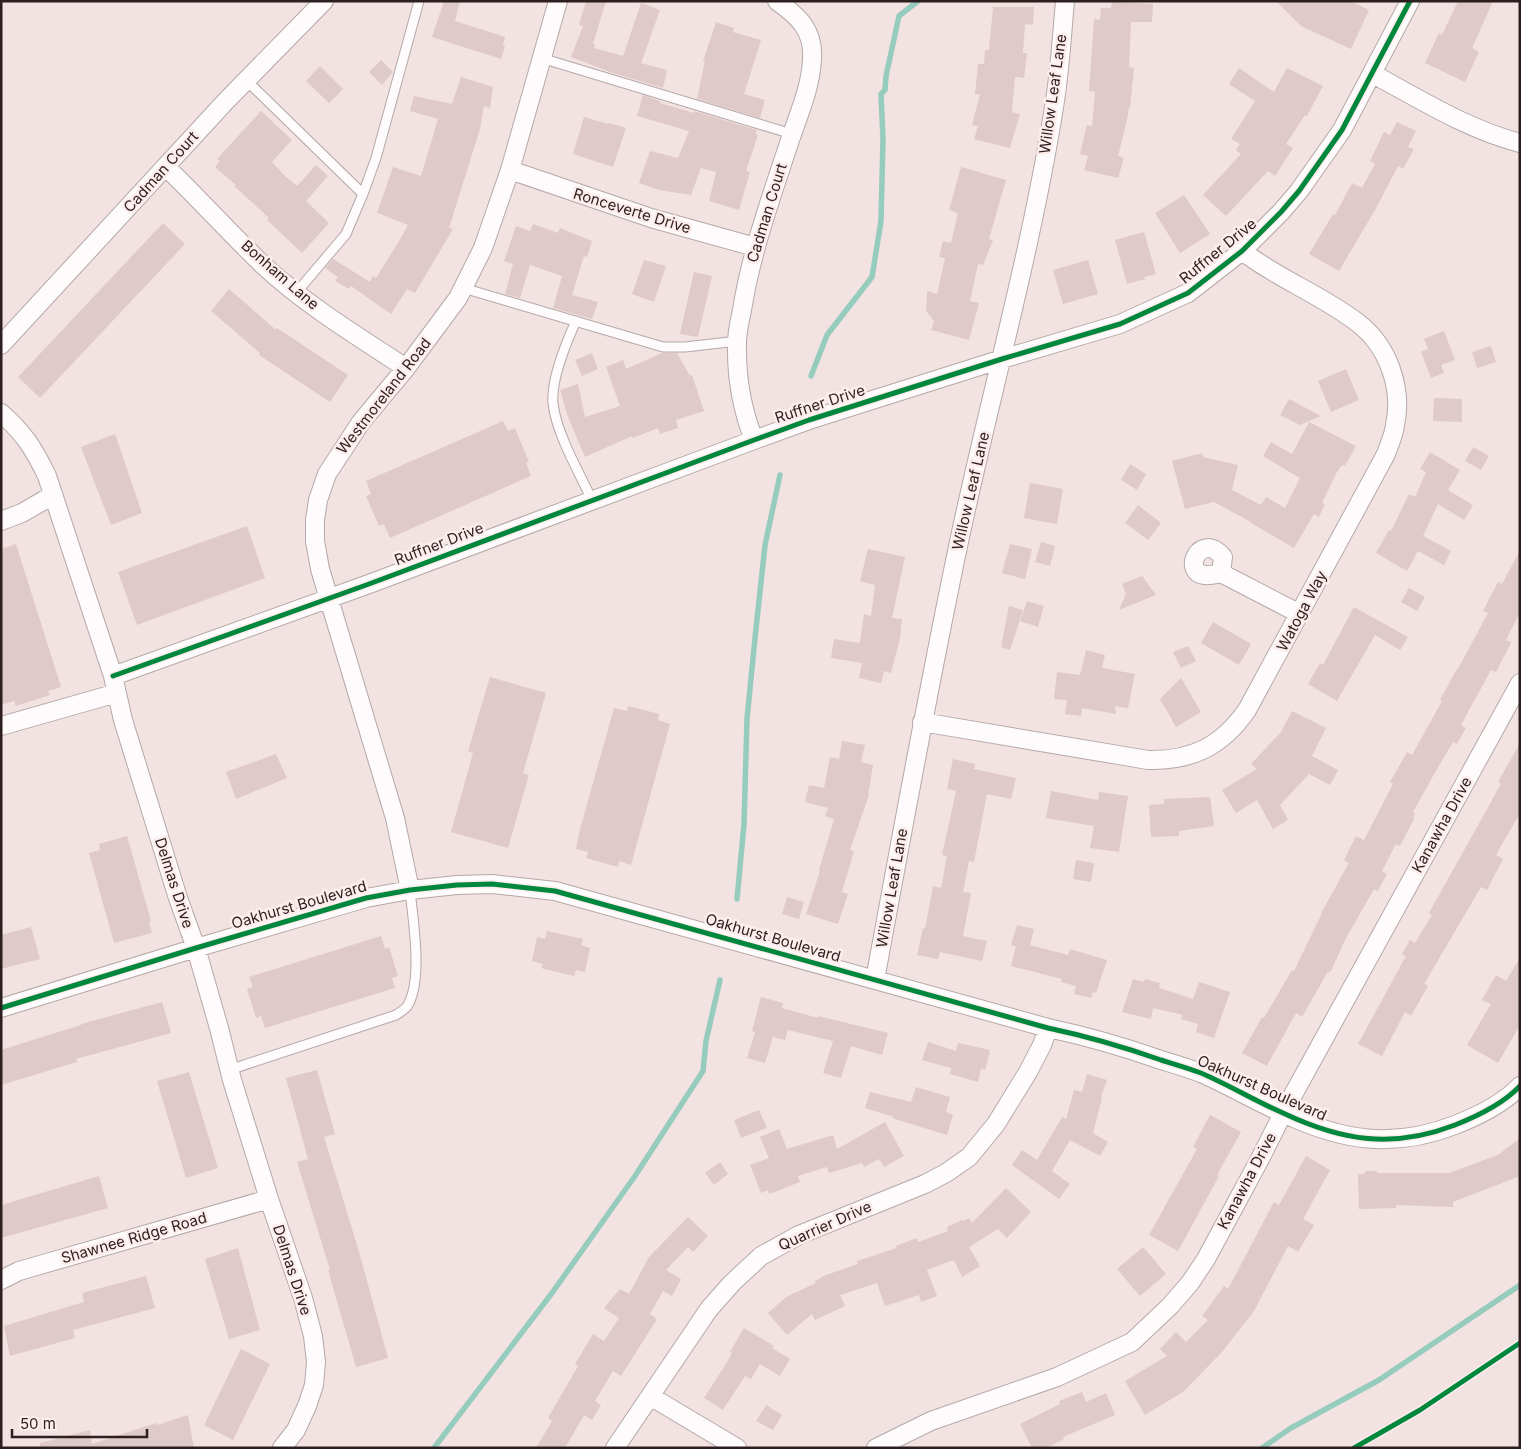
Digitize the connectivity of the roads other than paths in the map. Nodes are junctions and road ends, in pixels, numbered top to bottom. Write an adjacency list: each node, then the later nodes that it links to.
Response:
1 (324, 1): 9 (street, Cadman Court)
2 (419, 1): 14 (lane)
3 (558, 1): 7 (street, Westmoreland Road)
4 (777, 1): 10 (street, Cadman Court)
5 (1065, 1): 22 (street, Willow Leaf Lane)
6 (1410, 1): 8 (street, Ruffner Drive)
7 (541, 58): 10 (lane); 13 (street, Westmoreland Road)
8 (1373, 74): 11 (street); 16 (street, Ruffner Drive)
9 (246, 80): 12 (street, Cadman Court); 14 (lane)
10 (792, 134): 15 (street, Cadman Court)
11 (1520, 143)
12 (166, 167): 18 (street, Bonham Lane); 21 (street, Cadman Court)
13 (510, 170): 15 (street, Ronceverte Drive); 17 (street, Westmoreland Road)
14 (363, 194): 18 (lane)
15 (755, 248): 20 (street, Cadman Court)
16 (1242, 251): 22 (street, Ruffner Drive); 31 (street, Watoga Way)
17 (463, 288): 19 (lane); 23 (street, Westmoreland Road)
18 (296, 292): 23 (street, Bonham Lane)
19 (576, 321): 20 (lane); 27 (lane)
20 (738, 341): 25 (street, Cadman Court)
21 (1, 345)
22 (1002, 359): 25 (street, Ruffner Drive); 34 (street, Willow Leaf Lane)
23 (406, 368): 30 (street, Westmoreland Road)
24 (1, 413): 26 (street, Delmas Drive)
25 (754, 440): 27 (street, Ruffner Drive)
26 (53, 495): 28 (street); 33 (street, Delmas Drive)
27 (592, 500): 30 (street, Ruffner Drive)
28 (1, 521)
29 (1221, 573): 31 (street)
30 (329, 597): 33 (street, Ruffner Drive); 36 (street, Westmoreland Road)
31 (1300, 614): 34 (street, Watoga Way)
32 (1520, 682): 43 (street, Kanawha Drive)
33 (115, 684): 35 (street, Ruffner Drive); 37 (street, Delmas Drive)
34 (922, 722): 38 (street, Willow Leaf Lane)
35 (1, 726)
36 (410, 890): 37 (street, Oakhurst Boulevard); 38 (street, Oakhurst Boulevard); 41 (lane)
37 (196, 948): 39 (street, Oakhurst Boulevard); 41 (street, Delmas Drive)
38 (875, 980): 40 (street, Oakhurst Boulevard)
39 (1, 1008)
40 (1048, 1028): 43 (street, Oakhurst Boulevard); 46 (street, Quarrier Drive)
41 (229, 1070): 44 (street, Delmas Drive)
42 (1520, 1086): 43 (street, Oakhurst Boulevard)
43 (1283, 1113): 50 (street, Kanawha Drive)
44 (269, 1199): 45 (street, Shawnee Ridge Road); 47 (street, Delmas Drive)
45 (1, 1280)
46 (650, 1396): 48 (street, Quarrier Drive); 49 (street)
47 (282, 1448)
48 (615, 1448)
49 (737, 1448)
50 (876, 1448)

